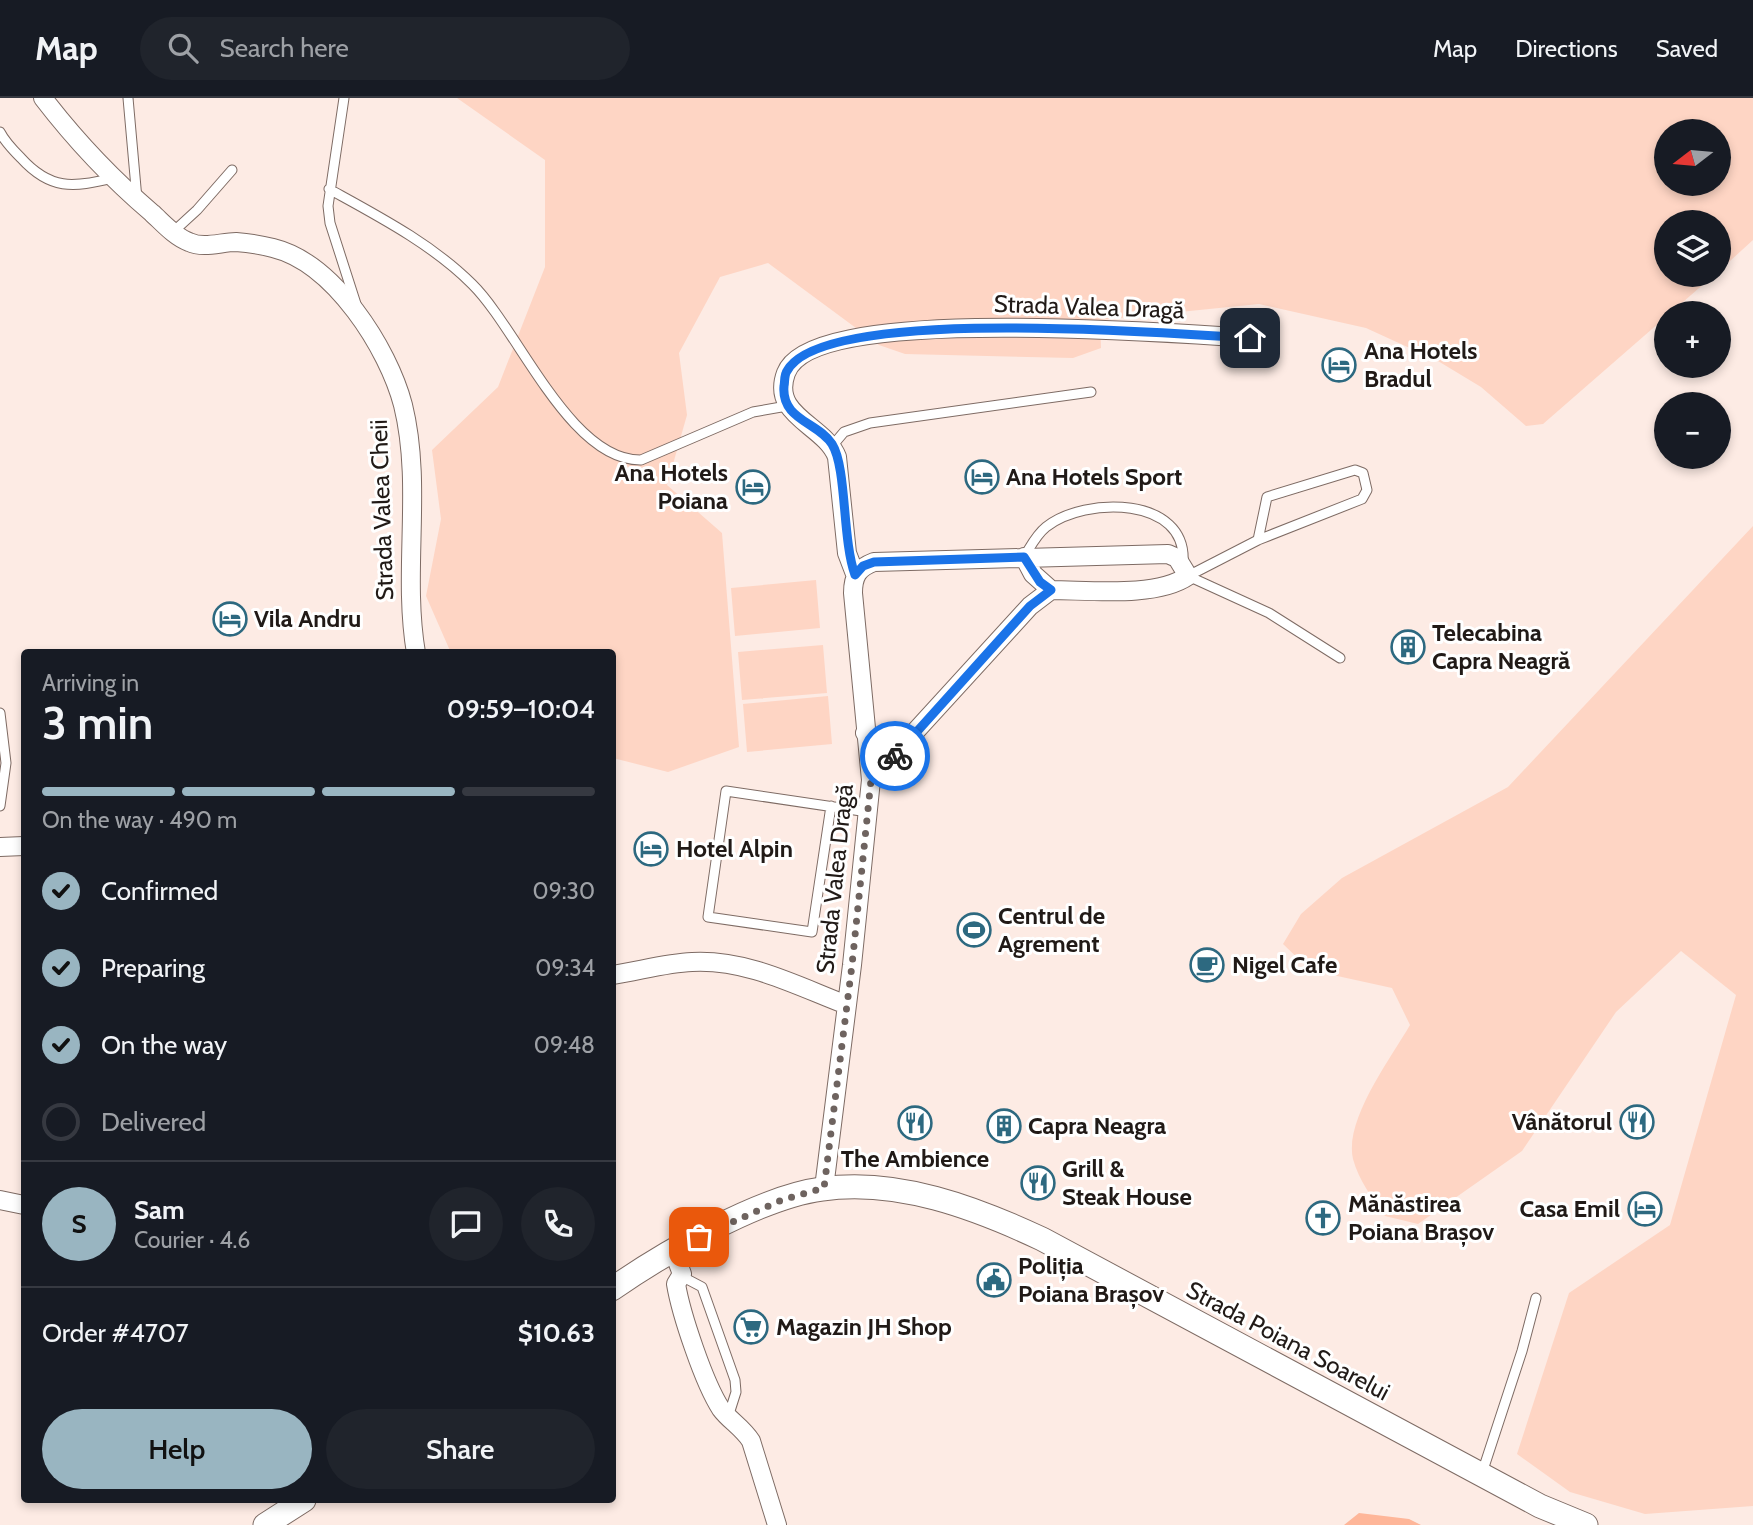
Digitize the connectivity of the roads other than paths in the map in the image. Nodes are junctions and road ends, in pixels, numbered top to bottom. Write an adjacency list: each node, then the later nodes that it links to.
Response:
1 (43, 98): 7 (street, Strada Valea Cheii)
2 (118, 98): 4 (lane)
3 (344, 98): 8 (lane)
4 (128, 102): 9 (lane)
5 (0, 132): 7 (lane)
6 (232, 170): 10 (lane)
7 (113, 178): 9 (street, Strada Valea Cheii)
8 (329, 189): 11 (lane); 14 (lane)
9 (137, 201): 10 (street, Strada Valea Cheii)
10 (173, 232): 11 (street, Strada Valea Cheii)
11 (361, 318): 21 (street, Strada Valea Cheii)
12 (1250, 338): 14 (street, Strada Valea Dragă)
13 (1091, 391): 15 (lane)
14 (787, 406): 15 (street)
15 (833, 445): 19 (street, Strada Valea Dragă)
16 (1258, 540): 16 (lane); 18 (lane)
17 (1024, 557): 18 (street); 18 (lane); 19 (street); 20 (street)
18 (1185, 570): 20 (street); 22 (lane)
19 (855, 575): 24 (street, Strada Valea Dragă)
20 (1051, 590): 25 (street)
21 (416, 649)
22 (1340, 658)
23 (0, 713): 27 (lane)
24 (865, 733): 25 (street); 26 (street, Strada Valea Dragă)
25 (906, 741): 26 (street)
26 (871, 780): 29 (street, Strada Valea Dragă)
27 (0, 806)
28 (831, 806): 28 (lane); 29 (lane)
29 (868, 812): 33 (street, Strada Valea Dragă)
30 (21, 846): 31 (street)
31 (0, 847)
32 (616, 974): 33 (street)
33 (847, 1005): 34 (street, Strada Valea Dragă)
34 (824, 1188): 37 (street, Strada Poiana Soarelui); 44 (street, Strada Poiana Soarelui)
35 (0, 1200): 36 (street)
36 (21, 1204)
37 (673, 1250): 38 (street, Strada Poiana Soarelui); 40 (street)
38 (645, 1266): 39 (street); 41 (street, Strada Poiana Soarelui)
39 (616, 1275)
40 (682, 1276): 43 (street); 43 (lane)
41 (616, 1286)
42 (1536, 1298): 44 (lane)
43 (730, 1411): 47 (street)
44 (1481, 1474): 48 (street, Strada Poiana Soarelui)
45 (299, 1503): 46 (street)
46 (265, 1525)
47 (777, 1525)
48 (1586, 1525)

